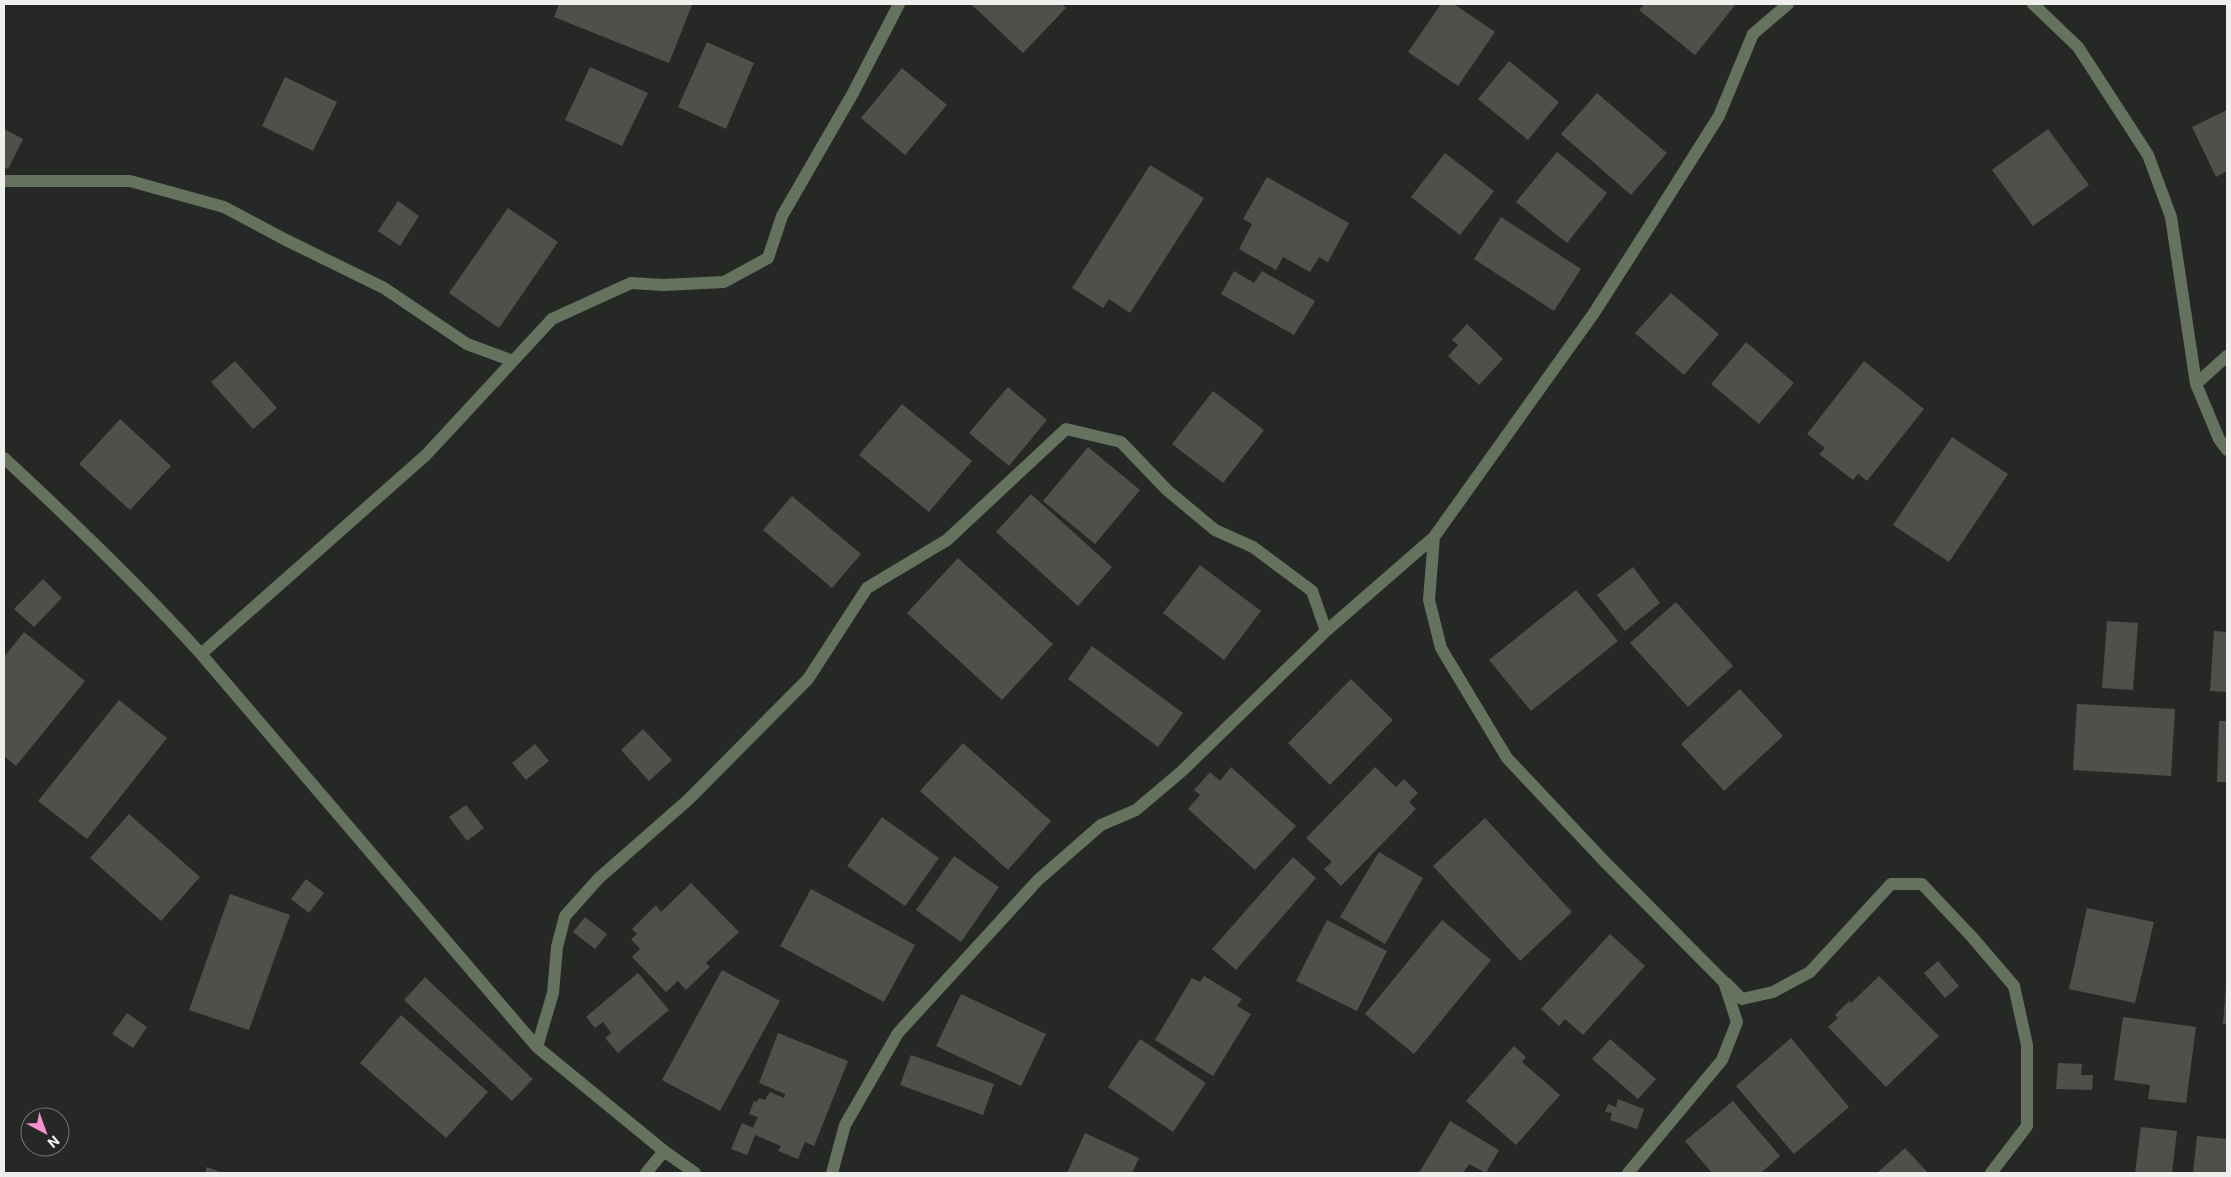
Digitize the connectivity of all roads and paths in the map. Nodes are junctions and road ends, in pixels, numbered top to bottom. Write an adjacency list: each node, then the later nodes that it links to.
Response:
1 (898, 4): 6 (street)
2 (1788, 4): 10 (street)
3 (2033, 4): 7 (street)
4 (4, 181): 6 (street)
5 (2227, 356): 7 (street)
6 (513, 361): 12 (street)
7 (2196, 384): 8 (street)
8 (2227, 450)
9 (4, 458): 12 (street)
10 (1434, 537): 11 (street); 13 (street)
11 (1326, 631): 14 (street); 18 (street)
12 (201, 654): 14 (street)
13 (1724, 982): 19 (street); 20 (street)
14 (537, 1047): 15 (street)
15 (664, 1151): 16 (street); 17 (street)
16 (646, 1173)
17 (695, 1173)
18 (832, 1173)
19 (1628, 1173)
20 (1991, 1173)

